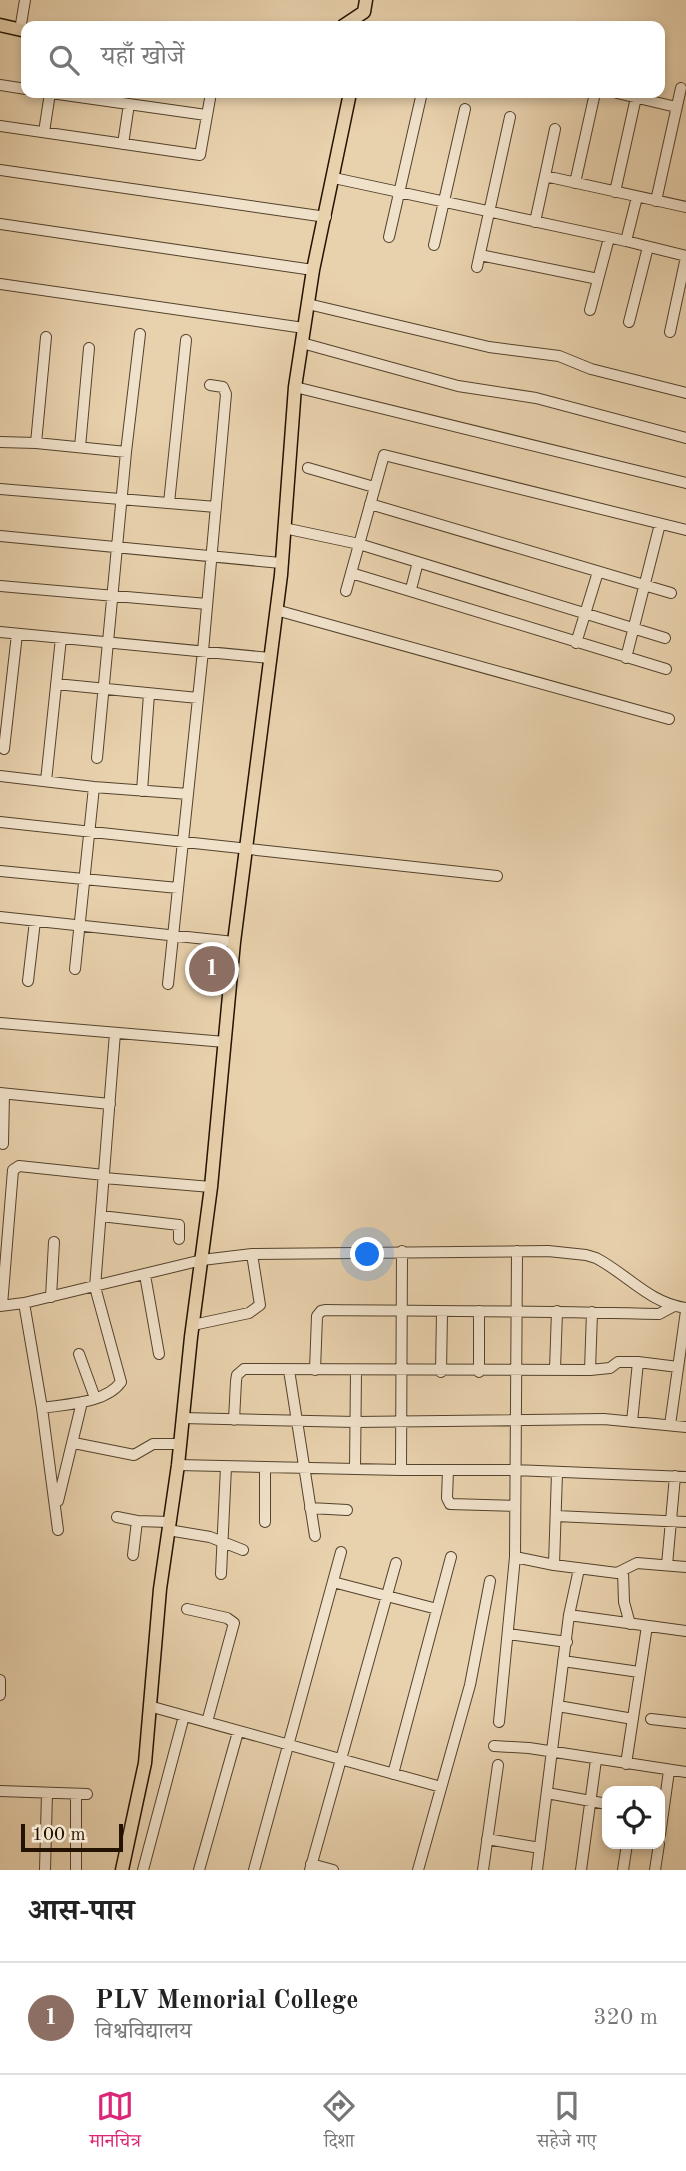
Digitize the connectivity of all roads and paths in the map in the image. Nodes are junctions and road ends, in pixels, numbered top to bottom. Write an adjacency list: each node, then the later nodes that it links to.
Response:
1 (25, 0): 3 (street)
2 (365, 6): 4 (main road)
3 (24, 21)
4 (348, 21)
5 (0, 25): 6 (main road)
6 (21, 30)
7 (0, 85): 8 (street)
8 (21, 88)
9 (681, 88): 19 (street)
10 (50, 98): 25 (street)
11 (86, 98): 18 (street)
12 (210, 98): 21 (street)
13 (349, 98): 29 (main road)
14 (421, 98): 32 (street)
15 (595, 98): 30 (street)
16 (635, 98): 31 (street)
17 (646, 98): 19 (street)
18 (129, 104): 21 (street); 26 (street)
19 (676, 107): 34 (street)
20 (465, 109): 35 (street)
21 (206, 115): 26 (street)
22 (510, 117): 37 (street)
23 (0, 126): 25 (street)
24 (555, 129): 28 (street)
25 (44, 132): 26 (street)
26 (122, 144)
27 (0, 170): 38 (street)
28 (545, 176): 30 (street); 39 (street)
29 (334, 178): 32 (street); 38 (main road)
30 (575, 183): 31 (street)
31 (615, 192): 33 (street)
32 (399, 193): 35 (street); 41 (street)
33 (637, 197): 34 (street); 43 (street)
34 (656, 201): 36 (street)
35 (442, 203): 37 (street); 44 (street)
36 (686, 206)
37 (489, 213): 39 (street); 46 (street)
38 (326, 217): 49 (main road)
39 (535, 222): 42 (street)
40 (0, 224): 49 (street)
41 (389, 237)
42 (609, 238): 43 (street); 50 (street)
43 (626, 241): 45 (street)
44 (434, 245)
45 (648, 247): 47 (street); 54 (street)
46 (480, 255): 48 (street); 50 (street)
47 (686, 257): 56 (street)
48 (477, 267)
49 (313, 270): 52 (main road)
50 (598, 279): 53 (street)
51 (0, 284): 55 (street)
52 (307, 304): 55 (main road); 64 (street)
53 (590, 310)
54 (629, 322)
55 (304, 328): 60 (main road)
56 (670, 332)
57 (140, 334): 69 (street)
58 (46, 337): 67 (street)
59 (186, 340): 75 (street)
60 (302, 343): 63 (main road); 65 (street)
61 (89, 348): 68 (street)
62 (210, 385): 77 (street)
63 (295, 387): 71 (street); 79 (main road)
64 (686, 393)
65 (686, 438)
66 (0, 442): 67 (street)
67 (36, 443): 68 (street)
68 (80, 447): 69 (street)
69 (126, 452): 74 (street)
70 (308, 468): 72 (street)
71 (686, 483)
72 (374, 487): 76 (street); 78 (street)
73 (0, 489): 74 (street)
74 (122, 499): 75 (street); 83 (street)
75 (169, 503): 77 (street)
76 (370, 504): 82 (street); 87 (street)
77 (216, 507): 84 (street)
78 (660, 524): 80 (street); 89 (street)
79 (284, 528): 82 (street); 86 (main road)
80 (686, 530)
81 (0, 536): 83 (street)
82 (359, 544): 85 (street); 88 (street)
83 (117, 548): 84 (street); 94 (street)
84 (211, 556): 86 (street); 95 (street)
85 (418, 562): 91 (street); 97 (street)
86 (281, 563): 96 (main road)
87 (598, 572): 89 (street); 97 (street)
88 (351, 573): 91 (street); 92 (street)
89 (645, 585): 93 (street); 98 (street)
90 (0, 586): 94 (street)
91 (411, 589): 104 (street)
92 (346, 591)
93 (671, 593)
94 (112, 596): 95 (street); 103 (street)
95 (207, 604): 105 (street)
96 (276, 610): 107 (main road); 113 (street)
97 (585, 614): 98 (street); 104 (street)
98 (634, 629): 102 (street); 106 (street)
99 (0, 632): 100 (street)
100 (17, 634): 101 (street); 114 (street)
101 (61, 638): 103 (street); 109 (street)
102 (665, 638)
103 (108, 642): 105 (street); 110 (street)
104 (576, 643): 106 (street)
105 (203, 651): 107 (street); 112 (street)
106 (626, 657): 108 (street)
107 (270, 658): 124 (main road)
108 (666, 669)
109 (56, 684): 110 (street); 117 (street)
110 (104, 690): 111 (street); 115 (street)
111 (149, 694): 112 (street); 119 (street)
112 (198, 698): 120 (street)
113 (669, 719)
114 (4, 749)
115 (97, 758)
116 (0, 776): 117 (street)
117 (46, 781): 118 (street)
118 (94, 787): 119 (street); 122 (street)
119 (142, 791): 120 (street)
120 (188, 794): 123 (street)
121 (0, 822): 122 (street)
122 (90, 832): 123 (street); 127 (street)
123 (183, 842): 124 (street); 128 (street)
124 (246, 848): 126 (street); 133 (main road)
125 (0, 871): 127 (street)
126 (497, 876)
127 (83, 880): 128 (street); 131 (street)
128 (178, 888): 132 (street)
129 (0, 917): 130 (street)
130 (35, 921): 131 (street); 135 (street)
131 (79, 925): 132 (street); 134 (street)
132 (173, 934): 133 (street); 136 (street)
133 (234, 942): 139 (main road)
134 (75, 970)
135 (28, 981)
136 (169, 984)
137 (0, 1023): 138 (street)
138 (115, 1033): 139 (street); 141 (street)
139 (225, 1042): 144 (main road)
140 (2, 1093): 141 (street); 142 (street)
141 (110, 1104): 143 (street)
142 (2, 1144)
143 (104, 1176): 144 (street); 145 (street); 156 (street)
144 (211, 1187): 151 (main road)
145 (101, 1216): 146 (street); 153 (street)
146 (179, 1239)
147 (54, 1242): 154 (street)
148 (402, 1251): 149 (street); 150 (street); 160 (street)
149 (517, 1251): 157 (street); 159 (street)
150 (251, 1254): 151 (street); 165 (street)
151 (202, 1260): 152 (street); 165 (main road)
152 (145, 1275): 153 (street); 167 (street)
153 (95, 1287): 154 (street); 179 (street)
154 (51, 1297): 155 (street)
155 (24, 1303): 156 (street); 181 (street)
156 (1, 1306)
157 (674, 1306): 158 (street); 164 (street)
158 (686, 1309): 169 (street)
159 (516, 1310): 161 (street); 162 (street); 170 (street)
160 (402, 1311): 163 (street); 173 (street); 174 (street)
161 (479, 1311): 163 (street); 178 (street)
162 (557, 1311): 164 (street); 171 (street)
163 (442, 1312): 177 (street)
164 (592, 1312): 175 (street)
165 (193, 1325): 182 (main road)
166 (79, 1354): 179 (street)
167 (159, 1354)
168 (638, 1362): 169 (street); 175 (street); 188 (street)
169 (678, 1367): 189 (street)
170 (515, 1369): 171 (street); 178 (street); 184 (street)
171 (555, 1369): 175 (street)
172 (289, 1370): 173 (street); 183 (street); 185 (street)
173 (314, 1370): 176 (street)
174 (401, 1370): 176 (street); 177 (street); 187 (street)
175 (590, 1370)
176 (356, 1371): 186 (street)
177 (441, 1372): 178 (street)
178 (479, 1372)
179 (95, 1398): 180 (street)
180 (82, 1402): 181 (street); 191 (street)
181 (43, 1408): 204 (street)
182 (182, 1419): 183 (street); 192 (main road)
183 (234, 1420): 185 (street)
184 (514, 1420): 187 (street); 188 (street); 199 (street)
185 (296, 1422): 186 (street); 196 (street)
186 (355, 1422): 187 (street); 197 (street)
187 (401, 1422): 198 (street)
188 (632, 1422): 189 (street)
189 (670, 1425): 190 (street)
190 (686, 1427)
191 (74, 1443): 192 (street); 204 (street)
192 (180, 1444): 193 (main road)
193 (178, 1465): 194 (street); 213 (main road)
194 (226, 1467): 195 (street); 216 (street)
195 (265, 1468): 196 (street); 210 (street)
196 (304, 1468): 197 (street); 205 (street)
197 (355, 1469): 198 (street)
198 (401, 1470): 200 (street)
199 (514, 1470): 200 (street); 201 (street); 203 (street)
200 (448, 1471): 203 (street)
201 (557, 1473): 202 (street); 207 (street)
202 (680, 1477): 211 (street)
203 (515, 1506): 220 (street)
204 (56, 1508): 214 (street)
205 (310, 1508): 206 (street); 215 (street)
206 (347, 1510)
207 (556, 1516): 211 (street); 223 (street)
208 (117, 1517): 209 (street)
209 (136, 1521): 213 (street); 219 (street)
210 (265, 1521)
211 (671, 1521): 212 (street); 224 (street)
212 (686, 1522)
213 (168, 1526): 216 (street); 244 (main road)
214 (58, 1530)
215 (315, 1536)
216 (220, 1541): 217 (street); 228 (street)
217 (243, 1550)
218 (341, 1552): 230 (street)
219 (134, 1555)
220 (515, 1557): 223 (street); 238 (street)
221 (451, 1558): 233 (street)
222 (396, 1563): 231 (street)
223 (554, 1565): 226 (street)
224 (667, 1565): 225 (street); 227 (street)
225 (686, 1567)
226 (579, 1569): 227 (street); 234 (street)
227 (623, 1571): 235 (street)
228 (220, 1574)
229 (490, 1581): 263 (street)
230 (333, 1582): 231 (street); 253 (street)
231 (386, 1596): 233 (street); 256 (street)
232 (187, 1609): 250 (street)
233 (437, 1609): 262 (street)
234 (569, 1615): 235 (street); 239 (street)
235 (630, 1624): 236 (street)
236 (647, 1626): 237 (street); 241 (street)
237 (686, 1631)
238 (508, 1634): 239 (street); 249 (street)
239 (567, 1642): 240 (street)
240 (563, 1661): 241 (street); 245 (street)
241 (639, 1672): 247 (street)
242 (0, 1680): 243 (street)
243 (0, 1695)
244 (149, 1706): 246 (street); 279 (main road)
245 (558, 1706): 247 (street); 255 (street)
246 (184, 1716): 250 (street); 280 (street)
247 (633, 1719): 258 (street)
248 (651, 1719): 251 (street)
249 (499, 1721)
250 (207, 1722): 252 (street)
251 (686, 1723)
252 (238, 1732): 253 (street); 281 (street)
253 (289, 1745): 256 (street); 282 (street)
254 (494, 1746): 255 (street)
255 (552, 1753): 257 (street); 267 (street)
256 (340, 1760): 262 (street); 276 (street)
257 (596, 1760): 258 (street); 270 (street)
258 (625, 1764): 260 (street)
259 (498, 1765): 272 (street)
260 (669, 1770): 261 (street); 264 (street)
261 (686, 1772)
262 (393, 1774): 263 (street)
263 (441, 1787): 284 (street)
264 (665, 1788)
265 (0, 1791): 266 (street)
266 (47, 1793): 268 (street); 277 (street)
267 (547, 1793): 270 (street); 273 (street)
268 (76, 1794): 269 (street); 278 (street)
269 (87, 1794)
270 (590, 1801): 271 (street); 287 (street)
271 (602, 1803)
272 (487, 1839): 273 (street); 285 (street)
273 (540, 1848): 286 (street)
274 (626, 1849): 288 (street)
275 (658, 1849): 289 (street)
276 (310, 1867): 283 (street)
277 (45, 1870)
278 (76, 1870)
279 (122, 1870)
280 (143, 1870)
281 (199, 1870)
282 (254, 1870)
283 (333, 1870)
284 (418, 1870)
285 (483, 1870)
286 (537, 1870)
287 (581, 1870)
288 (623, 1870)
289 (655, 1870)

